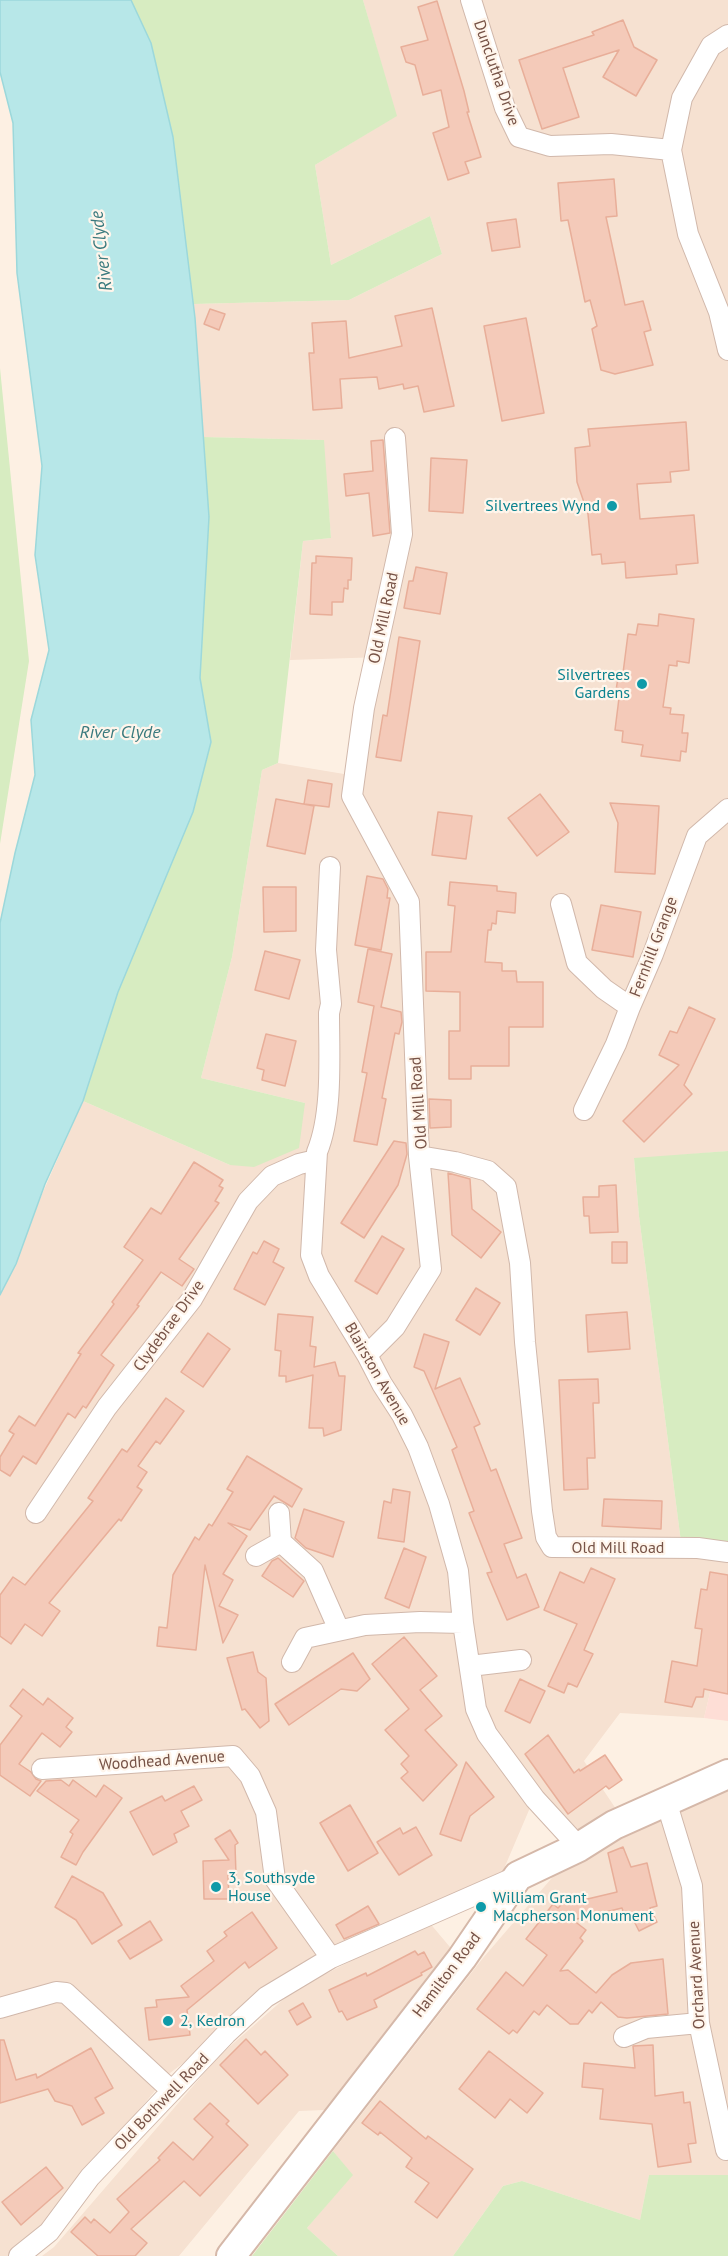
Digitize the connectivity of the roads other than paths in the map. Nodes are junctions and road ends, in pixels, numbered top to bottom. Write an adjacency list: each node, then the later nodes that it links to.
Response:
1 (471, 0): 3 (street, Dunclutha Drive)
2 (728, 35): 3 (street)
3 (671, 150): 4 (street)
4 (728, 350)
5 (395, 438): 11 (street, Old Mill Road)
6 (728, 809): 9 (street, Fernhill Grange)
7 (330, 867): 12 (street, Blairston Avenue)
8 (561, 904): 9 (street, Fernhill Grange)
9 (630, 1007): 10 (street)
10 (584, 1110)
11 (419, 1156): 13 (street); 17 (street, Old Mill Road)
12 (316, 1161): 13 (street, Blairston Avenue); 15 (street, Clydebrae Drive)
13 (367, 1355): 19 (street, Blairston Avenue)
14 (279, 1513): 16 (street)
15 (36, 1514)
16 (281, 1542): 18 (street); 20 (street)
17 (728, 1552)
18 (256, 1556)
19 (463, 1623): 20 (street); 23 (street, Blairston Avenue)
20 (339, 1630): 22 (street)
21 (521, 1660): 23 (street)
22 (292, 1662)
23 (470, 1666): 27 (street, Blairston Avenue)
24 (42, 1768): 29 (street, Woodhead Avenue)
25 (728, 1774): 26 (main road)
26 (666, 1801): 27 (main road); 31 (street, Orchard Avenue)
27 (579, 1847): 28 (main road)
28 (518, 1876): 29 (street, Old Bothwell Road); 36 (main road, Hamilton Road)
29 (331, 1958): 33 (street, Old Bothwell Road)
30 (0, 2008): 33 (street)
31 (699, 2023): 32 (street); 34 (street, Orchard Avenue)
32 (624, 2037)
33 (172, 2091): 35 (street, Old Bothwell Road)
34 (726, 2150)
35 (19, 2256)
36 (231, 2256)

